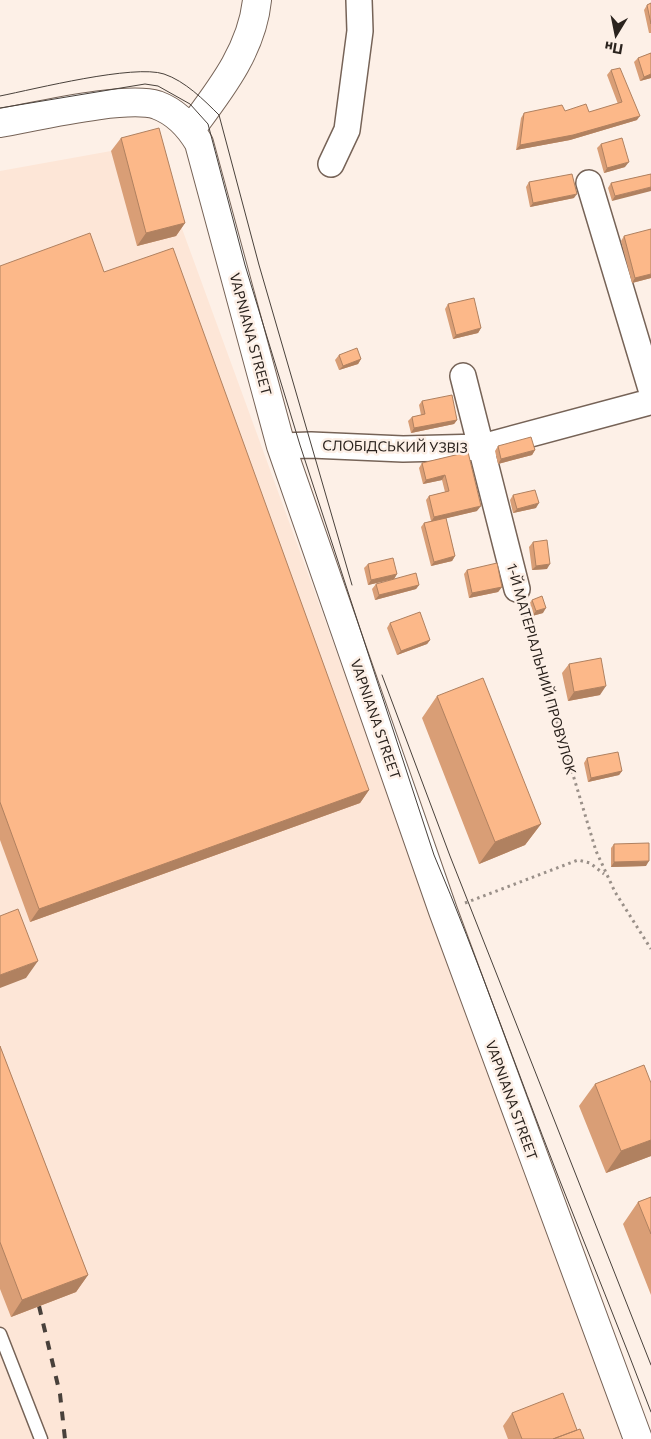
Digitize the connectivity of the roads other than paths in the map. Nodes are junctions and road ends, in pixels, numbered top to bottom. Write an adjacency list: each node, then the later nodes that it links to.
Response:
1 (272, 0): 3 (street)
2 (359, 0): 6 (street)
3 (256, 10): 5 (street)
4 (0, 123): 5 (street)
5 (191, 129): 11 (street, VAPNIANA STREET)
6 (331, 164)
7 (589, 183): 9 (street)
8 (463, 376): 12 (street, 1-Й МАТЕРІАЛЬНИЙ ПРОВУЛОК)
9 (651, 389)
10 (651, 398): 12 (street, СЛОБІДСЬКИЙ УЗВІЗ)
11 (281, 446): 12 (street, СЛОБІДСЬКИЙ УЗВІЗ); 16 (street, VAPNIANA STREET)
12 (482, 447): 13 (street, 1-Й МАТЕРІАЛЬНИЙ ПРОВУЛОК)
13 (517, 589)
14 (0, 1334): 15 (lane)
15 (41, 1439)
16 (638, 1439)

